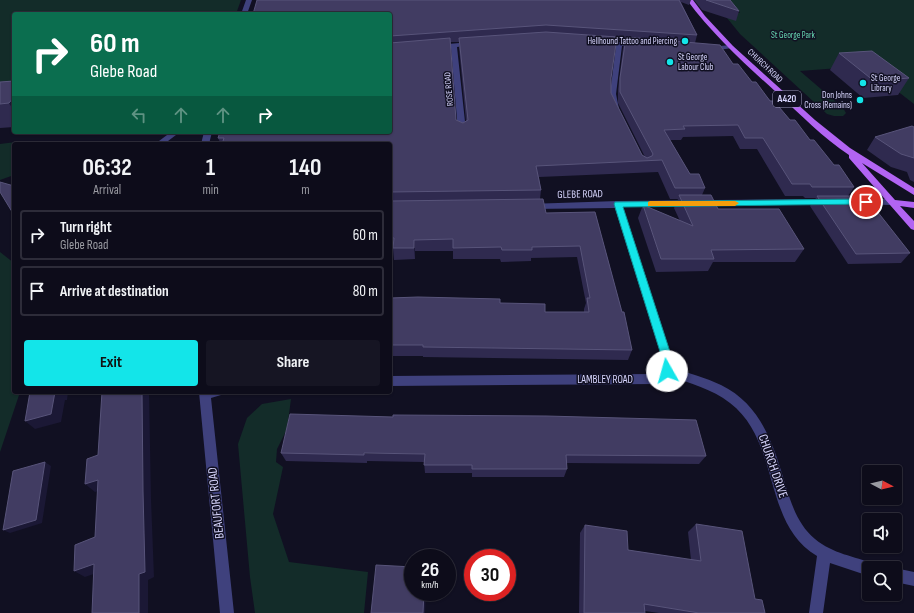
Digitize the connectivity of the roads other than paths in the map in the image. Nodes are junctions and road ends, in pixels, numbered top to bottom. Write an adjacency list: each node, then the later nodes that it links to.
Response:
1 (249, 0): 3 (street)
2 (690, 0): 10 (main road, CHURCH ROAD / A420)
3 (245, 12)
4 (597, 42): 6 (street)
5 (478, 44): 7 (street)
6 (619, 44): 8 (street); 12 (street)
7 (454, 45): 9 (street); 13 (street, ROSE ROAD)
8 (646, 46)
9 (433, 47)
10 (730, 47): 11 (street); 16 (main road, CHURCH ROAD / A420)
11 (703, 49)
12 (618, 114)
13 (462, 131)
14 (173, 134): 15 (street)
15 (163, 142)
16 (847, 150): 17 (main road, CHURCH ROAD / A420); 18 (main road)
17 (914, 192)
18 (891, 202): 19 (street, GLEBE ROAD); 20 (main road); 22 (main road)
19 (618, 204): 21 (street, GLEBE ROAD); 23 (street)
20 (914, 205)
21 (524, 206)
22 (914, 227)
23 (667, 371): 24 (street, LAMBLEY ROAD); 26 (street, CHURCH DRIVE)
24 (392, 381)
25 (209, 394): 30 (street, BEAUFORT ROAD)
26 (824, 553): 27 (street, CHURCH DRIVE); 31 (street)
27 (862, 568)
28 (902, 576): 29 (street)
29 (914, 579)
30 (228, 613)
31 (816, 613)

